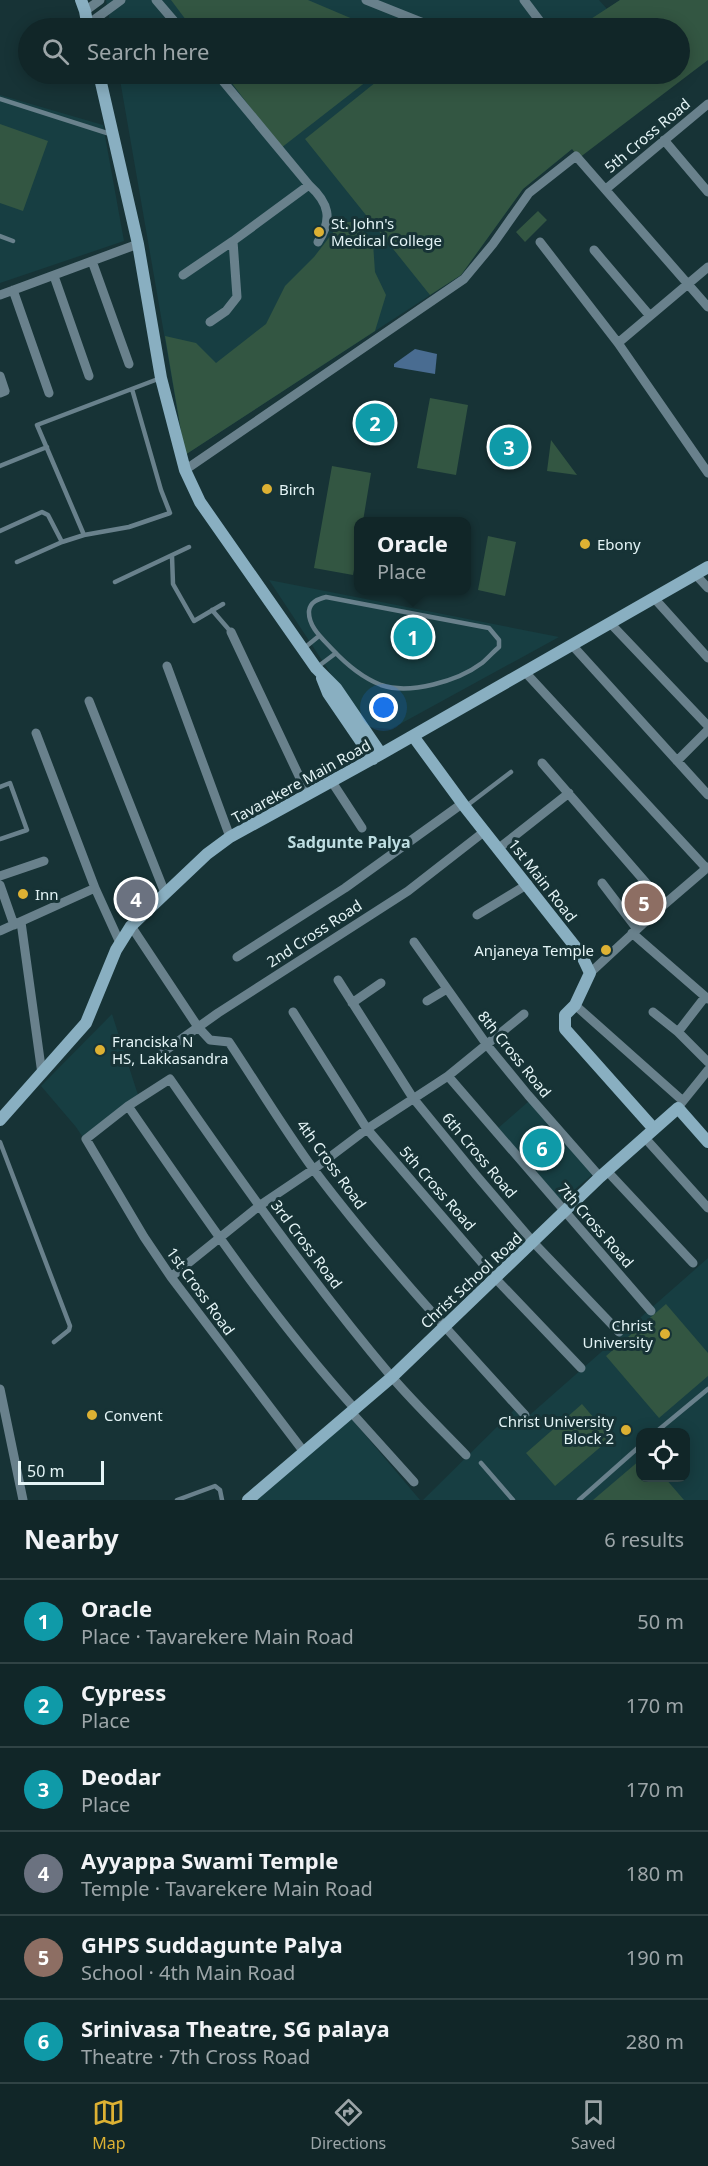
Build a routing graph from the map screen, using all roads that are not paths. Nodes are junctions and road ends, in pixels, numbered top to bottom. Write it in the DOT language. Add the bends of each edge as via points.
graph roads {
  1 [pos="100,0"];
  2 [pos="121,0"];
  3 [pos="156,0"];
  4 [pos="366,0"];
  5 [pos="524,0"];
  6 [pos="83,5"];
  7 [pos="99,18"];
  8 [pos="171,18"];
  9 [pos="411,18"];
  10 [pos="538,18"];
  11 [pos="101,84"];
  12 [pos="225,84"];
  13 [pos="0,99"];
  14 [pos="708,104"];
  15 [pos="113,135"];
  16 [pos="664,140"];
  17 [pos="309,185"];
  18 [pos="606,189"];
  19 [pos="708,192"];
  20 [pos="0,236"];
  21 [pos="13,241"];
  22 [pos="233,241"];
  23 [pos="318,242"];
  24 [pos="540,242"];
  25 [pos="138,244"];
  26 [pos="594,250"];
  27 [pos="92,261"];
  28 [pos="708,267"];
  29 [pos="183,275"];
  30 [pos="54,276"];
  31 [pos="689,285"];
  32 [pos="14,290"];
  33 [pos="0,295"];
  34 [pos="708,307"];
  35 [pos="650,316"];
  36 [pos="210,322"];
  37 [pos="618,343"];
  38 [pos="129,364"];
  39 [pos="0,376"];
  40 [pos="89,376"];
  41 [pos="161,378"];
  42 [pos="132,389"];
  43 [pos="0,393"];
  44 [pos="49,393"];
  45 [pos="47,447"];
  46 [pos="0,466"];
  47 [pos="185,470"];
  48 [pos="708,473"];
  49 [pos="0,531"];
  50 [pos="84,535"];
  51 [pos="62,542"];
  52 [pos="189,547"];
  53 [pos="172,556"];
  54 [pos="17,562"];
  55 [pos="708,567"];
  56 [pos="695,574"];
  57 [pos="116,582"];
  58 [pos="708,588"];
  59 [pos="654,598"];
  60 [pos="223,604"];
  61 [pos="212,610"];
  62 [pos="610,623"];
  63 [pos="231,632"];
  64 [pos="320,636"];
  65 [pos="572,645"];
  66 [pos="303,649"];
  67 [pos="336,653"];
  68 [pos="708,658"];
  69 [pos="167,666"];
  70 [pos="318,671"];
  71 [pos="525,672"];
  72 [pos="89,701"];
  73 [pos="708,728"];
  74 [pos="36,733"];
  75 [pos="413,736"];
  76 [pos="377,756"];
  77 [pos="677,761"];
  78 [pos="542,763"];
  79 [pos="511,772"];
  80 [pos="332,782"];
  81 [pos="0,787"];
  82 [pos="569,793"];
  83 [pos="308,795"];
  84 [pos="708,795"];
  85 [pos="464,805"];
  86 [pos="362,828"];
  87 [pos="485,831"];
  88 [pos="230,837"];
  89 [pos="0,839"];
  90 [pos="499,848"];
  91 [pos="44,861"];
  92 [pos="707,868"];
  93 [pos="0,876"];
  94 [pos="602,883"];
  95 [pos="528,884"];
  96 [pos="0,885"];
  97 [pos="95,888"];
  98 [pos="165,893"];
  99 [pos="659,909"];
  100 [pos="477,915"];
  101 [pos="18,924"];
  102 [pos="131,926"];
  103 [pos="0,931"];
  104 [pos="635,931"];
  105 [pos="414,942"];
  106 [pos="120,943"];
  107 [pos="237,957"];
  108 [pos="590,973"];
  109 [pos="338,980"];
  110 [pos="381,983"];
  111 [pos="447,989"];
  112 [pos="707,998"];
  113 [pos="427,1001"];
  114 [pos="352,1003"];
  115 [pos="575,1005"];
  116 [pos="293,1012"];
  117 [pos="653,1012"];
  118 [pos="524,1014"];
  119 [pos="198,1027"];
  120 [pos="678,1032"];
  121 [pos="487,1045"];
  122 [pos="156,1058"];
  123 [pos="708,1062"];
  124 [pos="708,1070"];
  125 [pos="42,1074"];
  126 [pos="448,1076"];
  127 [pos="413,1098"];
  128 [pos="680,1105"];
  129 [pos="128,1106"];
  130 [pos="0,1120"];
  131 [pos="367,1129"];
  132 [pos="649,1133"];
  133 [pos="0,1142"];
  134 [pos="708,1142"];
  135 [pos="314,1169"];
  136 [pos="603,1174"];
  137 [pos="259,1206"];
  138 [pos="708,1208"];
  139 [pos="565,1212"];
  140 [pos="219,1237"];
  141 [pos="533,1242"];
  142 [pos="693,1263"];
  143 [pos="171,1277"];
  144 [pos="495,1278"];
  145 [pos="651,1311"];
  146 [pos="444,1326"];
  147 [pos="619,1332"];
  148 [pos="54,1342"];
  149 [pos="581,1368"];
  150 [pos="392,1377"];
  151 [pos="0,1389"];
  152 [pos="708,1389"];
  153 [pos="353,1410"];
  154 [pos="525,1415"];
  155 [pos="661,1428"];
  156 [pos="636,1450"];
  157 [pos="304,1452"];
  158 [pos="466,1455"];
  159 [pos="481,1463"];
  160 [pos="414,1482"];
  161 [pos="23,1500"];
  162 [pos="177,1500"];
  163 [pos="222,1500"];
  164 [pos="248,1500"];
  165 [pos="513,1500"];
  166 [pos="579,1500"];
  1 -- 6 [label="street"];
  2 -- 7 [label="street"];
  3 -- 8 [label="street"];
  4 -- 9 [label="street"];
  5 -- 10 [label="street"];
  11 -- 15 [label="main road"];
  12 -- 17 [label="street"];
  13 -- 15 [label="lane"];
  14 -- 16 [label="street, 5th Cross Road"];
  15 -- 25 [label="main road"];
  16 -- 18 [label="street, 5th Cross Road"];
  16 -- 19 [label="street"];
  17 -- 22 [label="street"];
  17 -- 23 [label="street" via="326,205 325,231"];
  18 -- 31 [label="street"];
  18 -- 47 [label="street" via="576,156 528,193 464,279"];
  20 -- 21 [label="lane"];
  22 -- 29 [label="street"];
  22 -- 36 [label="street" via="237,297"];
  24 -- 37 [label="street"];
  25 -- 27 [label="street"];
  25 -- 41 [label="main road"];
  26 -- 35 [label="street"];
  27 -- 30 [label="street"];
  27 -- 38 [label="street"];
  28 -- 31 [label="street"];
  30 -- 32 [label="street"];
  30 -- 40 [label="street"];
  31 -- 34 [label="street"];
  31 -- 35 [label="street"];
  32 -- 33 [label="street"];
  32 -- 44 [label="street"];
  35 -- 37 [label="street"];
  37 -- 48 [label="street"];
  39 -- 43 [label="street" via="5,391"];
  41 -- 42 [label="lane"];
  41 -- 47 [label="main road"];
  42 -- 45 [label="lane" via="37,425"];
  42 -- 50 [label="lane" via="170,513"];
  45 -- 46 [label="lane"];
  45 -- 50 [label="lane"];
  47 -- 66 [label="main road" via="200,502"];
  49 -- 51 [label="lane" via="42,512 48,515"];
  50 -- 51 [label="lane"];
  51 -- 54 [label="lane"];
  52 -- 53 [label="lane"];
  53 -- 57 [label="lane"];
  53 -- 61 [label="lane" via="173,584 195,621"];
  55 -- 56 [label="main road, Tavarekere Main Road"];
  56 -- 58 [label="street"];
  56 -- 59 [label="main road, Tavarekere Main Road"];
  59 -- 62 [label="main road, Tavarekere Main Road"];
  59 -- 68 [label="street"];
  60 -- 61 [label="lane"];
  61 -- 63 [label="lane"];
  62 -- 65 [label="main road, Tavarekere Main Road"];
  62 -- 73 [label="street"];
  63 -- 83 [label="street"];
  64 -- 66 [label="lane"];
  64 -- 67 [label="lane"];
  64 -- 67 [label="lane" via="313,628 309,612 311,605 326,597 489,628 499,647 481,664 448,680 414,689 381,685"];
  65 -- 71 [label="main road, Tavarekere Main Road"];
  65 -- 77 [label="street"];
  66 -- 70 [label="main road"];
  67 -- 70 [label="lane"];
  69 -- 88 [label="street"];
  70 -- 76 [label="main road" via="336,688"];
  71 -- 75 [label="main road, Tavarekere Main Road"];
  71 -- 92 [label="street"];
  72 -- 98 [label="street"];
  73 -- 77 [label="street"];
  74 -- 97 [label="street"];
  75 -- 76 [label="main road, Tavarekere Main Road"];
  75 -- 85 [label="main road, 1st Main Road"];
  76 -- 80 [label="main road, Tavarekere Main Road"];
  77 -- 84 [label="street"];
  78 -- 82 [label="street"];
  79 -- 85 [label="lane"];
  80 -- 83 [label="main road, Tavarekere Main Road"];
  80 -- 86 [label="street"];
  81 -- 89 [label="lane" via="10,783 27,830"];
  82 -- 90 [label="street"];
  82 -- 99 [label="street" via="646,885"];
  83 -- 88 [label="main road, Tavarekere Main Road"];
  85 -- 87 [label="main road, 1st Main Road"];
  85 -- 107 [label="street"];
  87 -- 90 [label="main road, 1st Main Road"];
  87 -- 119 [label="street, 2nd Cross Road" via="408,891"];
  88 -- 98 [label="main road, Tavarekere Main Road"];
  90 -- 95 [label="main road, 1st Main Road"];
  91 -- 93 [label="street"];
  92 -- 99 [label="street"];
  94 -- 104 [label="street"];
  95 -- 100 [label="street"];
  95 -- 108 [label="main road, 1st Main Road" via="581,954"];
  96 -- 101 [label="street"];
  97 -- 101 [label="street"];
  97 -- 106 [label="street"];
  98 -- 102 [label="main road, Tavarekere Main Road"];
  99 -- 104 [label="street"];
  101 -- 103 [label="street"];
  101 -- 125 [label="street"];
  102 -- 106 [label="main road, Tavarekere Main Road"];
  102 -- 119 [label="street, 4th Cross Road"];
  104 -- 108 [label="street"];
  104 -- 112 [label="street"];
  105 -- 111 [label="street, 8th Cross Road"];
  106 -- 125 [label="main road, Tavarekere Main Road" via="86,1023"];
  108 -- 115 [label="main road"];
  109 -- 114 [label="street, 6th Cross Road"];
  110 -- 114 [label="street"];
  111 -- 113 [label="street"];
  111 -- 121 [label="street, 8th Cross Road"];
  112 -- 120 [label="street"];
  114 -- 127 [label="street, 6th Cross Road"];
  115 -- 128 [label="street"];
  115 -- 132 [label="main road" via="565,1015 565,1029"];
  116 -- 131 [label="street, 5th Cross Road"];
  117 -- 120 [label="street"];
  118 -- 121 [label="street"];
  119 -- 122 [label="street, 2nd Cross Road"];
  119 -- 135 [label="street, 4th Cross Road" via="210,1040 229,1041"];
  120 -- 123 [label="street"];
  121 -- 126 [label="street"];
  121 -- 136 [label="street, 8th Cross Road"];
  124 -- 128 [label="street"];
  125 -- 130 [label="main road, Tavarekere Main Road"];
  126 -- 127 [label="street"];
  126 -- 139 [label="street, 7th Cross Road"];
  127 -- 131 [label="street"];
  127 -- 141 [label="street, 6th Cross Road"];
  128 -- 132 [label="main road, Christ School Road"];
  128 -- 134 [label="main road"];
  129 -- 137 [label="street, 3rd Cross Road" via="170,1079"];
  129 -- 140 [label="street"];
  129 -- 143 [label="street, 1st Cross Road" via="86,1139"];
  131 -- 135 [label="street"];
  131 -- 144 [label="street, 5th Cross Road"];
  132 -- 136 [label="main road, Christ School Road"];
  132 -- 138 [label="street"];
  133 -- 148 [label="lane" via="70,1328"];
  135 -- 137 [label="street"];
  135 -- 146 [label="street, 4th Cross Road"];
  136 -- 139 [label="main road, Christ School Road"];
  136 -- 142 [label="street, 8th Cross Road"];
  137 -- 140 [label="street"];
  137 -- 150 [label="street, 3rd Cross Road"];
  139 -- 141 [label="main road, Christ School Road"];
  139 -- 145 [label="street, 7th Cross Road"];
  140 -- 143 [label="street"];
  140 -- 153 [label="street"];
  141 -- 144 [label="main road, Christ School Road"];
  141 -- 147 [label="street, 6th Cross Road"];
  143 -- 157 [label="street, 1st Cross Road"];
  144 -- 146 [label="main road, Christ School Road"];
  144 -- 149 [label="street, 5th Cross Road"];
  146 -- 150 [label="main road, Christ School Road"];
  146 -- 154 [label="street, 4th Cross Road"];
  150 -- 153 [label="main road, Christ School Road"];
  150 -- 158 [label="street, 3rd Cross Road"];
  151 -- 161 [label="street"];
  152 -- 155 [label="lane"];
  153 -- 157 [label="main road, Christ School Road"];
  153 -- 160 [label="street"];
  156 -- 166 [label="lane"];
  157 -- 164 [label="main road, Christ School Road"];
  159 -- 165 [label="lane"];
  162 -- 163 [label="lane" via="215,1486"];
}
